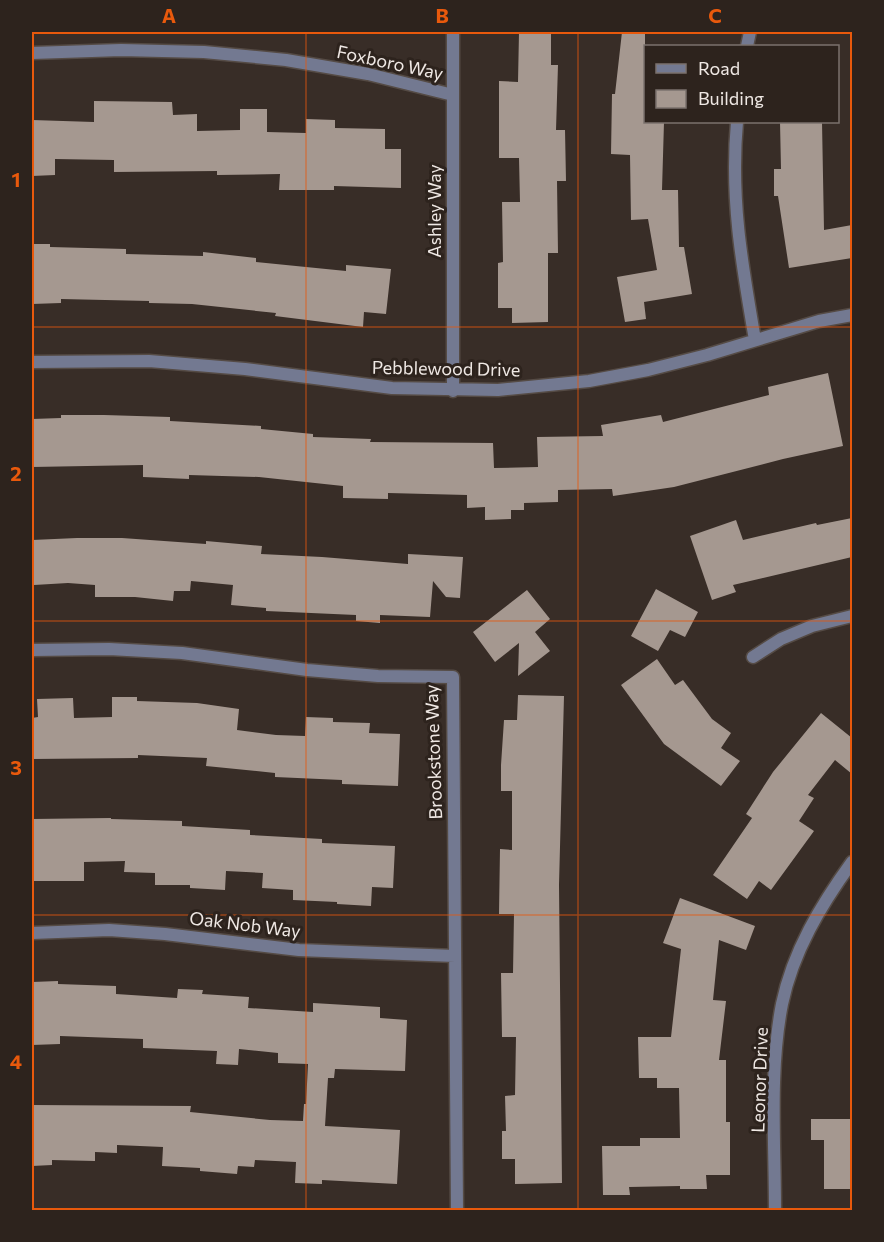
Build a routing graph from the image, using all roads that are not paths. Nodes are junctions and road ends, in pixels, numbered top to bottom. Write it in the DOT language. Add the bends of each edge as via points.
graph roads {
  1 [pos="453,32"];
  2 [pos="32,53"];
  3 [pos="453,95"];
  4 [pos="737,123"];
  5 [pos="852,315"];
  6 [pos="755,340"];
  7 [pos="32,362"];
  8 [pos="453,391"];
  9 [pos="852,616"];
  10 [pos="32,650"];
  11 [pos="753,657"];
  12 [pos="850,870"];
  13 [pos="32,933"];
  14 [pos="455,956"];
  15 [pos="457,1210"];
  16 [pos="775,1210"];
  1 -- 3 [label="street, Ashley Way"];
  2 -- 3 [label="street, Foxboro Way" via="204,52 286,60 368,74"];
  3 -- 8 [label="street, Ashley Way"];
  4 -- 6 [label="street" via="735,215"];
  5 -- 6 [label="street, Pebblewood Drive"];
  6 -- 8 [label="street, Pebblewood Drive" via="648,370 589,381"];
  7 -- 8 [label="street, Pebblewood Drive" via="149,361 392,388"];
  9 -- 11 [label="street" via="812,626"];
  10 -- 14 [label="street, Brookstone Way" via="182,653 307,670 378,676 453,676"];
  12 -- 16 [label="street, Leonor Drive" via="811,924 782,1004 775,1054"];
  13 -- 14 [label="street, Oak Nob Way" via="109,930 299,950"];
  14 -- 15 [label="street, Brookstone Way"];
}
